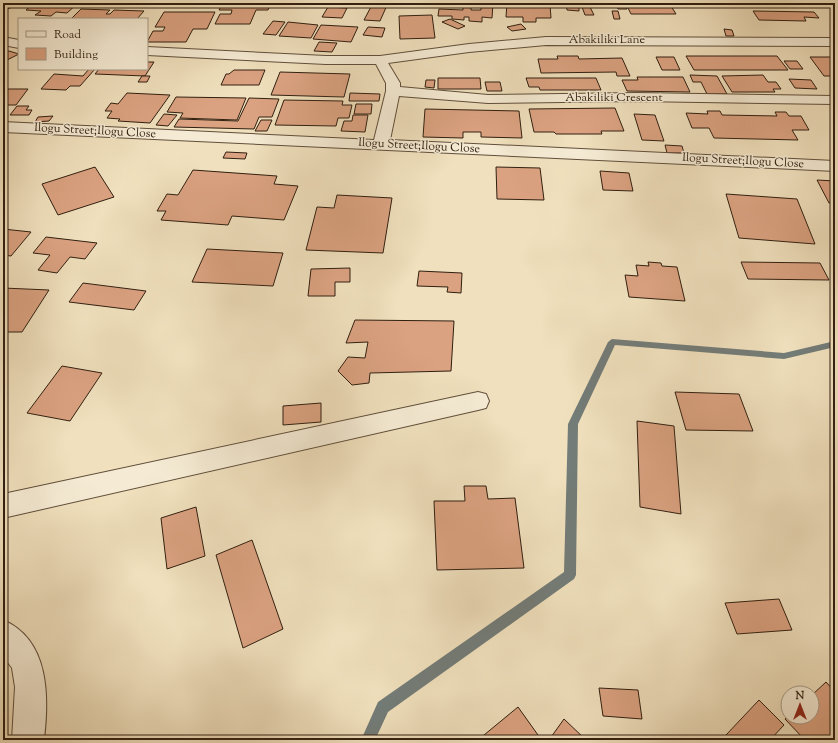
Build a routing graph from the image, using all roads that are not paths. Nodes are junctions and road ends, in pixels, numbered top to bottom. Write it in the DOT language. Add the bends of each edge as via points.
graph roads {
  1 [pos="3,41"];
  2 [pos="835,42"];
  3 [pos="18,44"];
  4 [pos="148,51"];
  5 [pos="380,60"];
  6 [pos="393,91"];
  7 [pos="835,100"];
  8 [pos="3,127"];
  9 [pos="381,144"];
  10 [pos="835,166"];
  11 [pos="478,401"];
  12 [pos="3,506"];
  13 [pos="3,635"];
  14 [pos="28,740"];
  1 -- 3 [label="street"];
  2 -- 5 [label="street, Abakiliki Lane" via="546,41"];
  4 -- 5 [label="street, Abakiliki Lane"];
  5 -- 6 [label="street" via="393,83"];
  6 -- 7 [label="street, Abakiliki Crescent" via="488,99 636,97"];
  6 -- 9 [label="street"];
  8 -- 9 [label="street, Ilogu Street;Ilogu Close"];
  9 -- 10 [label="street, Ilogu Street;Ilogu Close"];
  11 -- 12 [label="street"];
  13 -- 14 [label="street" via="25,660 31,689"];
}
